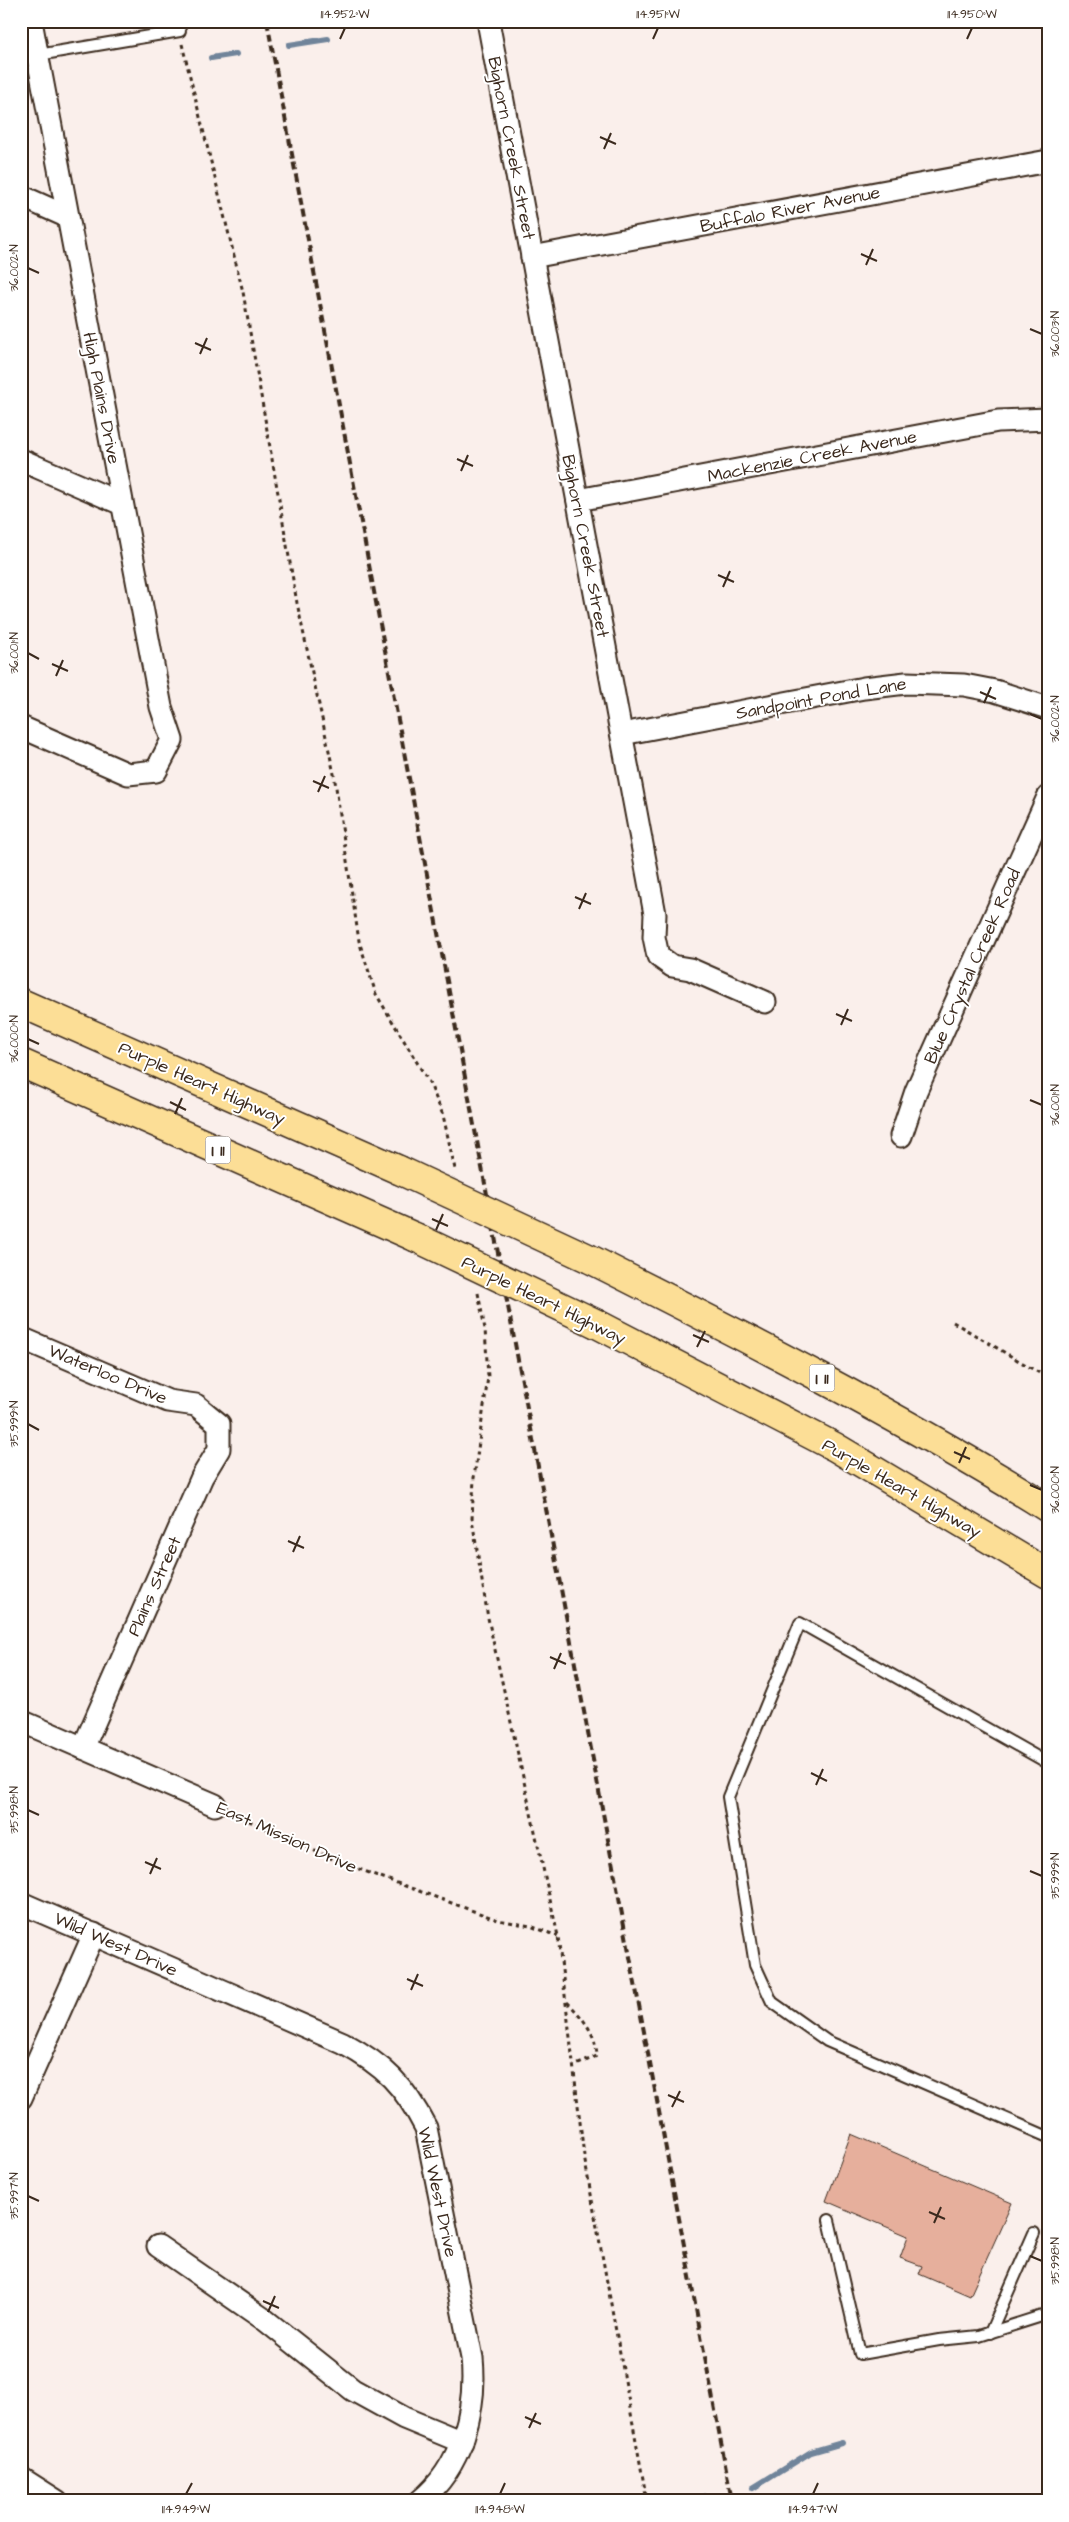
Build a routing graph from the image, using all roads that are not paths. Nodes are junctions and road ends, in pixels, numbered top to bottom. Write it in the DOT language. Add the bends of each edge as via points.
graph roads {
  1 [pos="31,21"];
  2 [pos="488,21"];
  3 [pos="180,30"];
  4 [pos="38,55"];
  5 [pos="1048,161"];
  6 [pos="21,196"];
  7 [pos="68,217"];
  8 [pos="532,257"];
  9 [pos="1048,419"];
  10 [pos="21,460"];
  11 [pos="578,500"];
  12 [pos="122,504"];
  13 [pos="1048,708"];
  14 [pos="21,727"];
  15 [pos="622,734"];
  16 [pos="1048,797"];
  17 [pos="765,1002"];
  18 [pos="21,1003"];
  19 [pos="21,1063"];
  20 [pos="901,1136"];
  21 [pos="21,1338"];
  22 [pos="219,1424"];
  23 [pos="1048,1508"];
  24 [pos="1048,1574"];
  25 [pos="21,1722"];
  26 [pos="83,1748"];
  27 [pos="1048,1762"];
  28 [pos="215,1805"];
  29 [pos="21,1903"];
  30 [pos="94,1934"];
  31 [pos="21,2098"];
  32 [pos="1048,2137"];
  33 [pos="828,2220"];
  34 [pos="1034,2233"];
  35 [pos="158,2246"];
  36 [pos="1048,2314"];
  37 [pos="990,2333"];
  38 [pos="462,2442"];
  39 [pos="21,2478"];
  40 [pos="57,2501"];
  41 [pos="420,2501"];
  1 -- 4 [label="street, High Plains Drive"];
  2 -- 8 [label="street, Bighorn Creek Street"];
  3 -- 4 [label="lane"];
  4 -- 7 [label="street, High Plains Drive"];
  5 -- 8 [label="street, Buffalo River Avenue"];
  6 -- 7 [label="street"];
  7 -- 12 [label="street, High Plains Drive"];
  8 -- 11 [label="street, Bighorn Creek Street"];
  9 -- 11 [label="street, Mackenzie Creek Avenue" via="998,422"];
  10 -- 12 [label="street"];
  11 -- 15 [label="street, Bighorn Creek Street"];
  12 -- 14 [label="street, High Plains Drive" via="162,706 172,740 156,771 128,774"];
  13 -- 15 [label="street, Sandpoint Pond Lane" via="964,685 906,683"];
  15 -- 17 [label="street, Bighorn Creek Street" via="655,914 654,937 658,956 672,966 690,969"];
  16 -- 20 [label="street, Blue Crystal Creek Road" via="916,1091"];
  18 -- 23 [label="highway, Purple Heart Highway / I 11, bridge" via="399,1170 590,1259 836,1386"];
  19 -- 24 [label="highway, Purple Heart Highway / I 11, bridge" via="415,1237 597,1324 835,1447"];
  21 -- 22 [label="street, Waterloo Drive" via="168,1401 196,1405"];
  22 -- 26 [label="street, Plains Street" via="219,1449 202,1477"];
  25 -- 26 [label="street, East Mission Drive"];
  26 -- 28 [label="street, East Mission Drive"];
  27 -- 32 [label="lane" via="800,1623 728,1797 755,1965 772,2002 827,2041"];
  29 -- 30 [label="street, Wild West Drive"];
  30 -- 31 [label="street"];
  30 -- 38 [label="street, Wild West Drive" via="343,2043 371,2058 413,2102 426,2128 472,2358 473,2406"];
  33 -- 37 [label="lane" via="860,2354"];
  34 -- 37 [label="lane"];
  35 -- 38 [label="street" via="265,2320 352,2390 404,2418"];
  36 -- 37 [label="lane"];
  38 -- 41 [label="street, Wild West Drive" via="440,2478"];
  39 -- 40 [label="street"];
}
